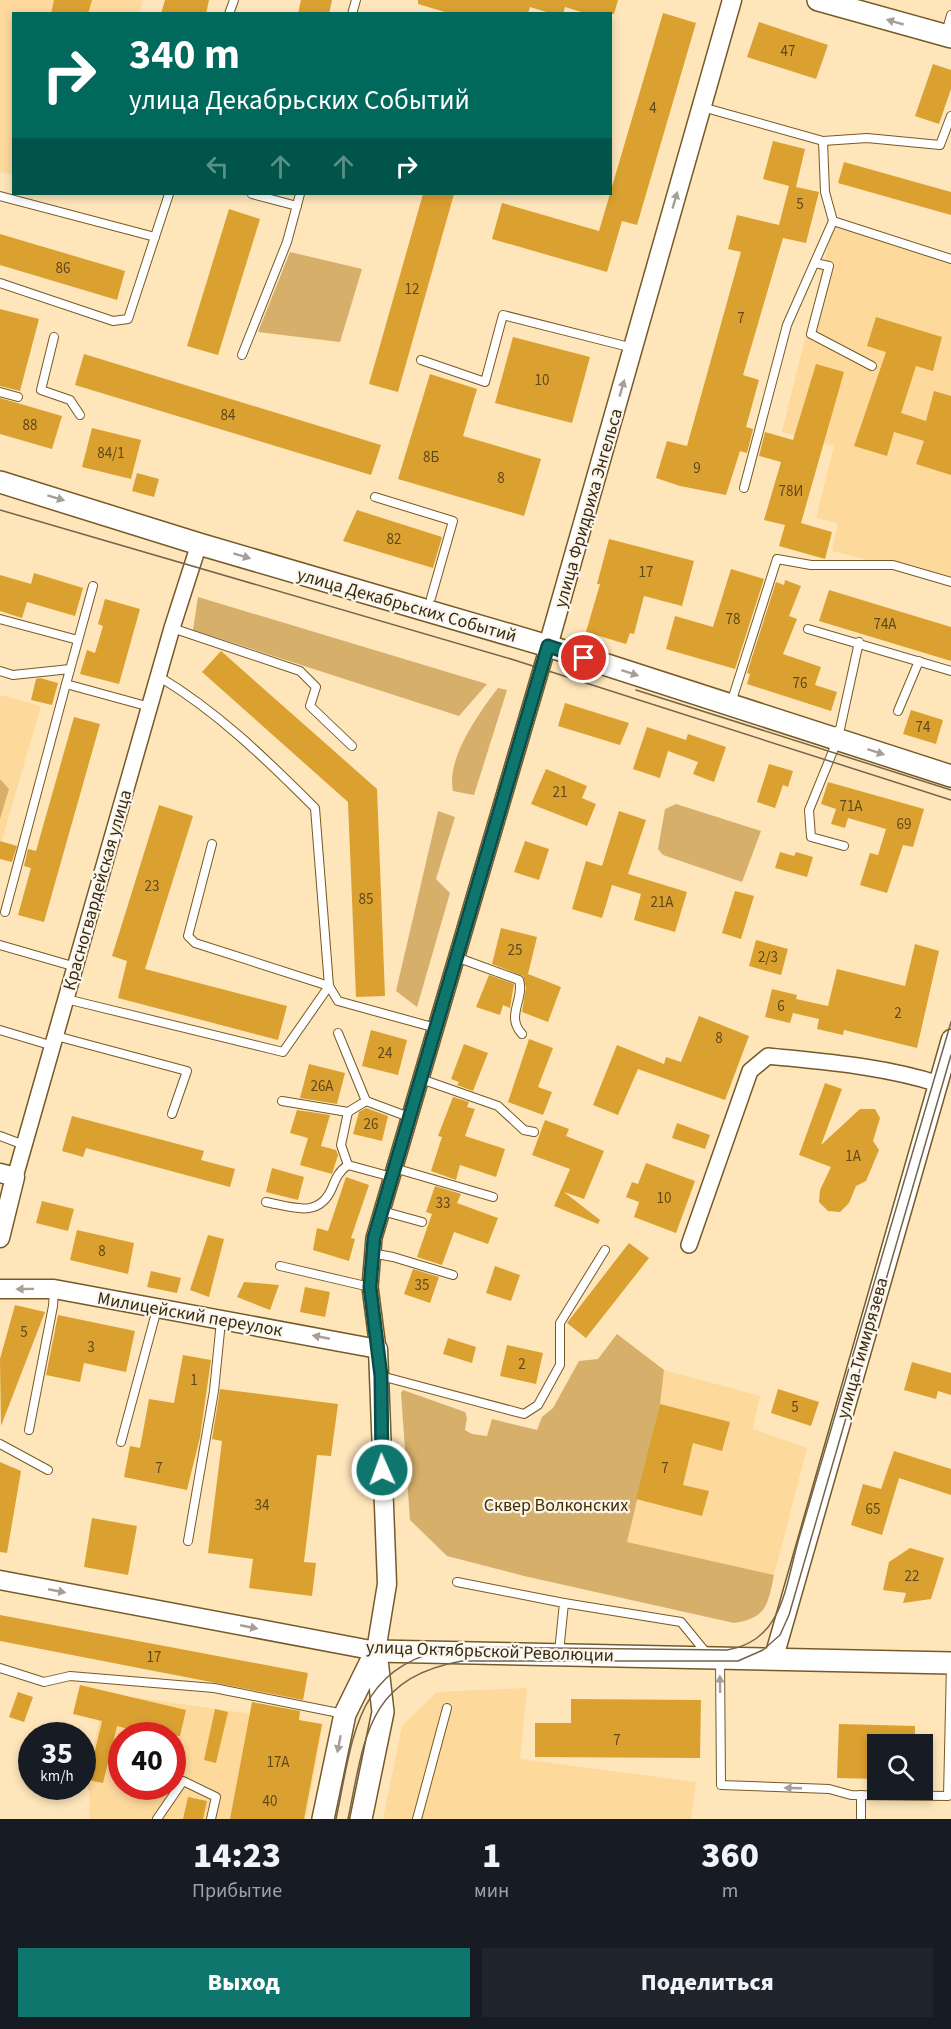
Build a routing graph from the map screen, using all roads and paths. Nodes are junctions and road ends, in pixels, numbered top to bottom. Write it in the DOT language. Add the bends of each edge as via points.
graph roads {
  1 [pos="732,0"];
  2 [pos="818,0"];
  3 [pos="951,15"];
  4 [pos="948,37"];
  5 [pos="702,107"];
  6 [pos="951,116"];
  7 [pos="824,141"];
  8 [pos="170,195"];
  9 [pos="256,195"];
  10 [pos="300,195"];
  11 [pos="0,196"];
  12 [pos="297,206"];
  13 [pos="833,221"];
  14 [pos="155,237"];
  15 [pos="951,259"];
  16 [pos="815,263"];
  17 [pos="0,283"];
  18 [pos="54,337"];
  19 [pos="633,348"];
  20 [pos="242,355"];
  21 [pos="421,360"];
  22 [pos="872,366"];
  23 [pos="0,392"];
  24 [pos="18,397"];
  25 [pos="80,415"];
  26 [pos="0,482"];
  27 [pos="744,488"];
  28 [pos="375,497"];
  29 [pos="199,544"];
  30 [pos="951,582"];
  31 [pos="93,585"];
  32 [pos="431,598"];
  33 [pos="0,619"];
  34 [pos="172,628"];
  35 [pos="808,629"];
  36 [pos="78,640"];
  37 [pos="859,642"];
  38 [pos="548,646"];
  39 [pos="919,661"];
  40 [pos="70,669"];
  41 [pos="0,671"];
  42 [pos="951,671"];
  43 [pos="158,676"];
  44 [pos="66,684"];
  45 [pos="730,704"];
  46 [pos="150,707"];
  47 [pos="898,711"];
  48 [pos="833,738"];
  49 [pos="352,746"];
  50 [pos="951,776"];
  51 [pos="212,844"];
  52 [pos="844,846"];
  53 [pos="5,912"];
  54 [pos="0,945"];
  55 [pos="456,957"];
  56 [pos="76,967"];
  57 [pos="329,986"];
  58 [pos="66,999"];
  59 [pos="436,1028"];
  60 [pos="0,1030"];
  61 [pos="338,1033"];
  62 [pos="522,1034"];
  63 [pos="951,1039"];
  64 [pos="54,1041"];
  65 [pos="421,1079"];
  66 [pos="939,1084"];
  67 [pos="282,1101"];
  68 [pos="366,1101"];
  69 [pos="348,1112"];
  70 [pos="172,1114"];
  71 [pos="410,1117"];
  72 [pos="534,1132"];
  73 [pos="0,1136"];
  74 [pos="26,1146"];
  75 [pos="348,1165"];
  76 [pos="393,1172"];
  77 [pos="8,1175"];
  78 [pos="494,1197"];
  79 [pos="266,1202"];
  80 [pos="382,1211"];
  81 [pos="422,1222"];
  82 [pos="0,1238"];
  83 [pos="689,1245"];
  84 [pos="605,1250"];
  85 [pos="372,1253"];
  86 [pos="280,1266"];
  87 [pos="453,1275"];
  88 [pos="370,1287"];
  89 [pos="0,1289"];
  90 [pos="54,1289"];
  91 [pos="158,1308"];
  92 [pos="221,1320"];
  93 [pos="378,1349"];
  94 [pos="381,1376"];
  95 [pos="28,1430"];
  96 [pos="121,1442"];
  97 [pos="0,1444"];
  98 [pos="48,1470"];
  99 [pos="188,1541"];
  100 [pos="0,1580"];
  101 [pos="457,1582"];
  102 [pos="564,1603"];
  103 [pos="376,1651"];
  104 [pos="559,1653"];
  105 [pos="714,1656"];
  106 [pos="774,1657"];
  107 [pos="951,1663"];
  108 [pos="0,1668"];
  109 [pos="447,1707"];
  110 [pos="345,1714"];
  111 [pos="949,1792"];
  112 [pos="861,1795"];
  113 [pos="157,1819"];
  114 [pos="210,1819"];
  115 [pos="323,1819"];
  116 [pos="361,1819"];
  117 [pos="417,1819"];
  118 [pos="861,1819"];
  1 -- 5 [label="street, улица Фридриха Энгельса"];
  4 -- 2 [label="main road, one-way"];
  3 -- 4 [label="lane"];
  5 -- 7 [label="lane"];
  19 -- 5 [label="street, улица Фридриха Энгельса, one-way"];
  6 -- 7 [label="lane" via="940,145 867,138"];
  7 -- 13 [label="lane" via="825,192"];
  8 -- 14 [label="lane"];
  9 -- 12 [label="lane"];
  10 -- 12 [label="lane"];
  11 -- 14 [label="lane"];
  12 -- 20 [label="lane" via="287,242"];
  13 -- 15 [label="lane"];
  13 -- 16 [label="lane"];
  14 -- 17 [label="lane" via="128,319 113,321"];
  16 -- 22 [label="lane" via="829,266 811,334"];
  16 -- 27 [label="lane" via="787,325"];
  18 -- 25 [label="lane" via="40,390 70,399"];
  19 -- 21 [label="lane" via="503,315 485,382"];
  38 -- 19 [label="street, улица Фридриха Энгельса, one-way"];
  23 -- 24 [label="lane"];
  26 -- 29 [label="main road, улица Декабрьских Событий, one-way"];
  28 -- 32 [label="lane" via="453,521"];
  29 -- 34 [label="street, Красногвардейская улица"];
  29 -- 38 [label="main road, улица Декабрьских Событий, one-way"];
  30 -- 45 [label="lane" via="893,566 811,565 777,559"];
  31 -- 36 [label="lane"];
  33 -- 36 [label="lane"];
  34 -- 43 [label="street, Красногвардейская улица"];
  34 -- 49 [label="lane" via="300,671 316,687 310,706"];
  35 -- 37 [label="lane"];
  36 -- 40 [label="lane"];
  37 -- 39 [label="lane"];
  37 -- 48 [label="lane" via="840,729"];
  38 -- 45 [label="main road, улица Декабрьских Событий, one-way"];
  38 -- 55 [label="street, улица Фридриха Энгельса"];
  39 -- 42 [label="lane"];
  39 -- 47 [label="lane"];
  40 -- 41 [label="lane" via="13,675"];
  40 -- 44 [label="lane"];
  43 -- 46 [label="street, Красногвардейская улица"];
  43 -- 57 [label="lane" via="206,707 315,808"];
  44 -- 46 [label="lane"];
  44 -- 53 [label="lane"];
  45 -- 48 [label="main road, улица Декабрьских Событий"];
  46 -- 56 [label="street, Красногвардейская улица"];
  48 -- 50 [label="main road, улица Декабрьских Событий, one-way"];
  48 -- 52 [label="lane" via="809,810 811,837"];
  51 -- 57 [label="lane" via="188,936 195,943"];
  54 -- 56 [label="lane"];
  55 -- 59 [label="street, улица Фридриха Энгельса"];
  55 -- 62 [label="lane" via="519,980 514,1019"];
  56 -- 58 [label="street, Красногвардейская улица"];
  57 -- 58 [label="lane" via="283,1052"];
  57 -- 59 [label="lane" via="338,1001"];
  58 -- 64 [label="street, Красногвардейская улица"];
  59 -- 65 [label="street, улица Фридриха Энгельса"];
  60 -- 64 [label="lane"];
  61 -- 68 [label="lane"];
  63 -- 66 [label="street, улица Тимирязева"];
  64 -- 70 [label="lane" via="187,1071"];
  64 -- 74 [label="street, Красногвардейская улица"];
  65 -- 71 [label="street, улица Фридриха Энгельса"];
  65 -- 72 [label="lane" via="498,1106 524,1130"];
  66 -- 83 [label="street" via="877,1068 768,1056 750,1071"];
  66 -- 106 [label="street, улица Тимирязева"];
  67 -- 69 [label="lane"];
  68 -- 69 [label="lane"];
  68 -- 71 [label="lane"];
  69 -- 75 [label="lane" via="341,1145"];
  71 -- 76 [label="street, улица Фридриха Энгельса"];
  73 -- 74 [label="lane"];
  74 -- 77 [label="street, Красногвардейская улица"];
  75 -- 76 [label="lane"];
  75 -- 79 [label="lane" via="339,1171 329,1195 316,1208"];
  76 -- 78 [label="lane"];
  76 -- 80 [label="street, улица Фридриха Энгельса"];
  77 -- 82 [label="street, Красногвардейская улица"];
  80 -- 81 [label="lane"];
  80 -- 85 [label="street, улица Фридриха Энгельса"];
  84 -- 94 [label="lane" via="560,1323 560,1365 538,1405 524,1414"];
  85 -- 87 [label="lane"];
  85 -- 88 [label="street, улица Фридриха Энгельса"];
  86 -- 88 [label="lane"];
  88 -- 93 [label="street, улица Фридриха Энгельса"];
  90 -- 89 [label="street, Милицейский переулок, one-way"];
  90 -- 91 [label="street, Милицейский переулок"];
  90 -- 95 [label="lane"];
  91 -- 92 [label="street, Милицейский переулок"];
  91 -- 96 [label="lane"];
  93 -- 92 [label="street, Милицейский переулок, one-way"];
  92 -- 99 [label="lane" via="214,1391"];
  93 -- 94 [label="street, улица Фридриха Энгельса"];
  94 -- 103 [label="street, улица Фридриха Энгельса" via="380,1447 387,1584"];
  97 -- 98 [label="lane"];
  100 -- 103 [label="street, улица Октябрьской Революции, one-way"];
  101 -- 102 [label="lane"];
  102 -- 104 [label="lane"];
  102 -- 105 [label="lane" via="681,1622"];
  103 -- 104 [label="main road, улица Октябрьской Революции"];
  103 -- 110 [label="main road, улица Фридриха Энгельса"];
  103 -- 116 [label="main road, улица Фридриха Энгельса" via="382,1712"];
  104 -- 105 [label="main road, улица Октябрьской Революции"];
  105 -- 106 [label="main road, улица Октябрьской Революции"];
  112 -- 105 [label="lane, one-way" via="829,1789 721,1785"];
  106 -- 107 [label="main road, улица Октябрьской Революции"];
  107 -- 111 [label="lane"];
  108 -- 110 [label="lane" via="44,1682 70,1676 214,1688"];
  109 -- 117 [label="lane"];
  110 -- 115 [label="main road, улица Фридриха Энгельса, one-way"];
  111 -- 112 [label="lane" via="948,1796"];
  112 -- 118 [label="lane"];
  113 -- 114 [label="lane" via="183,1781 216,1797"];
}
